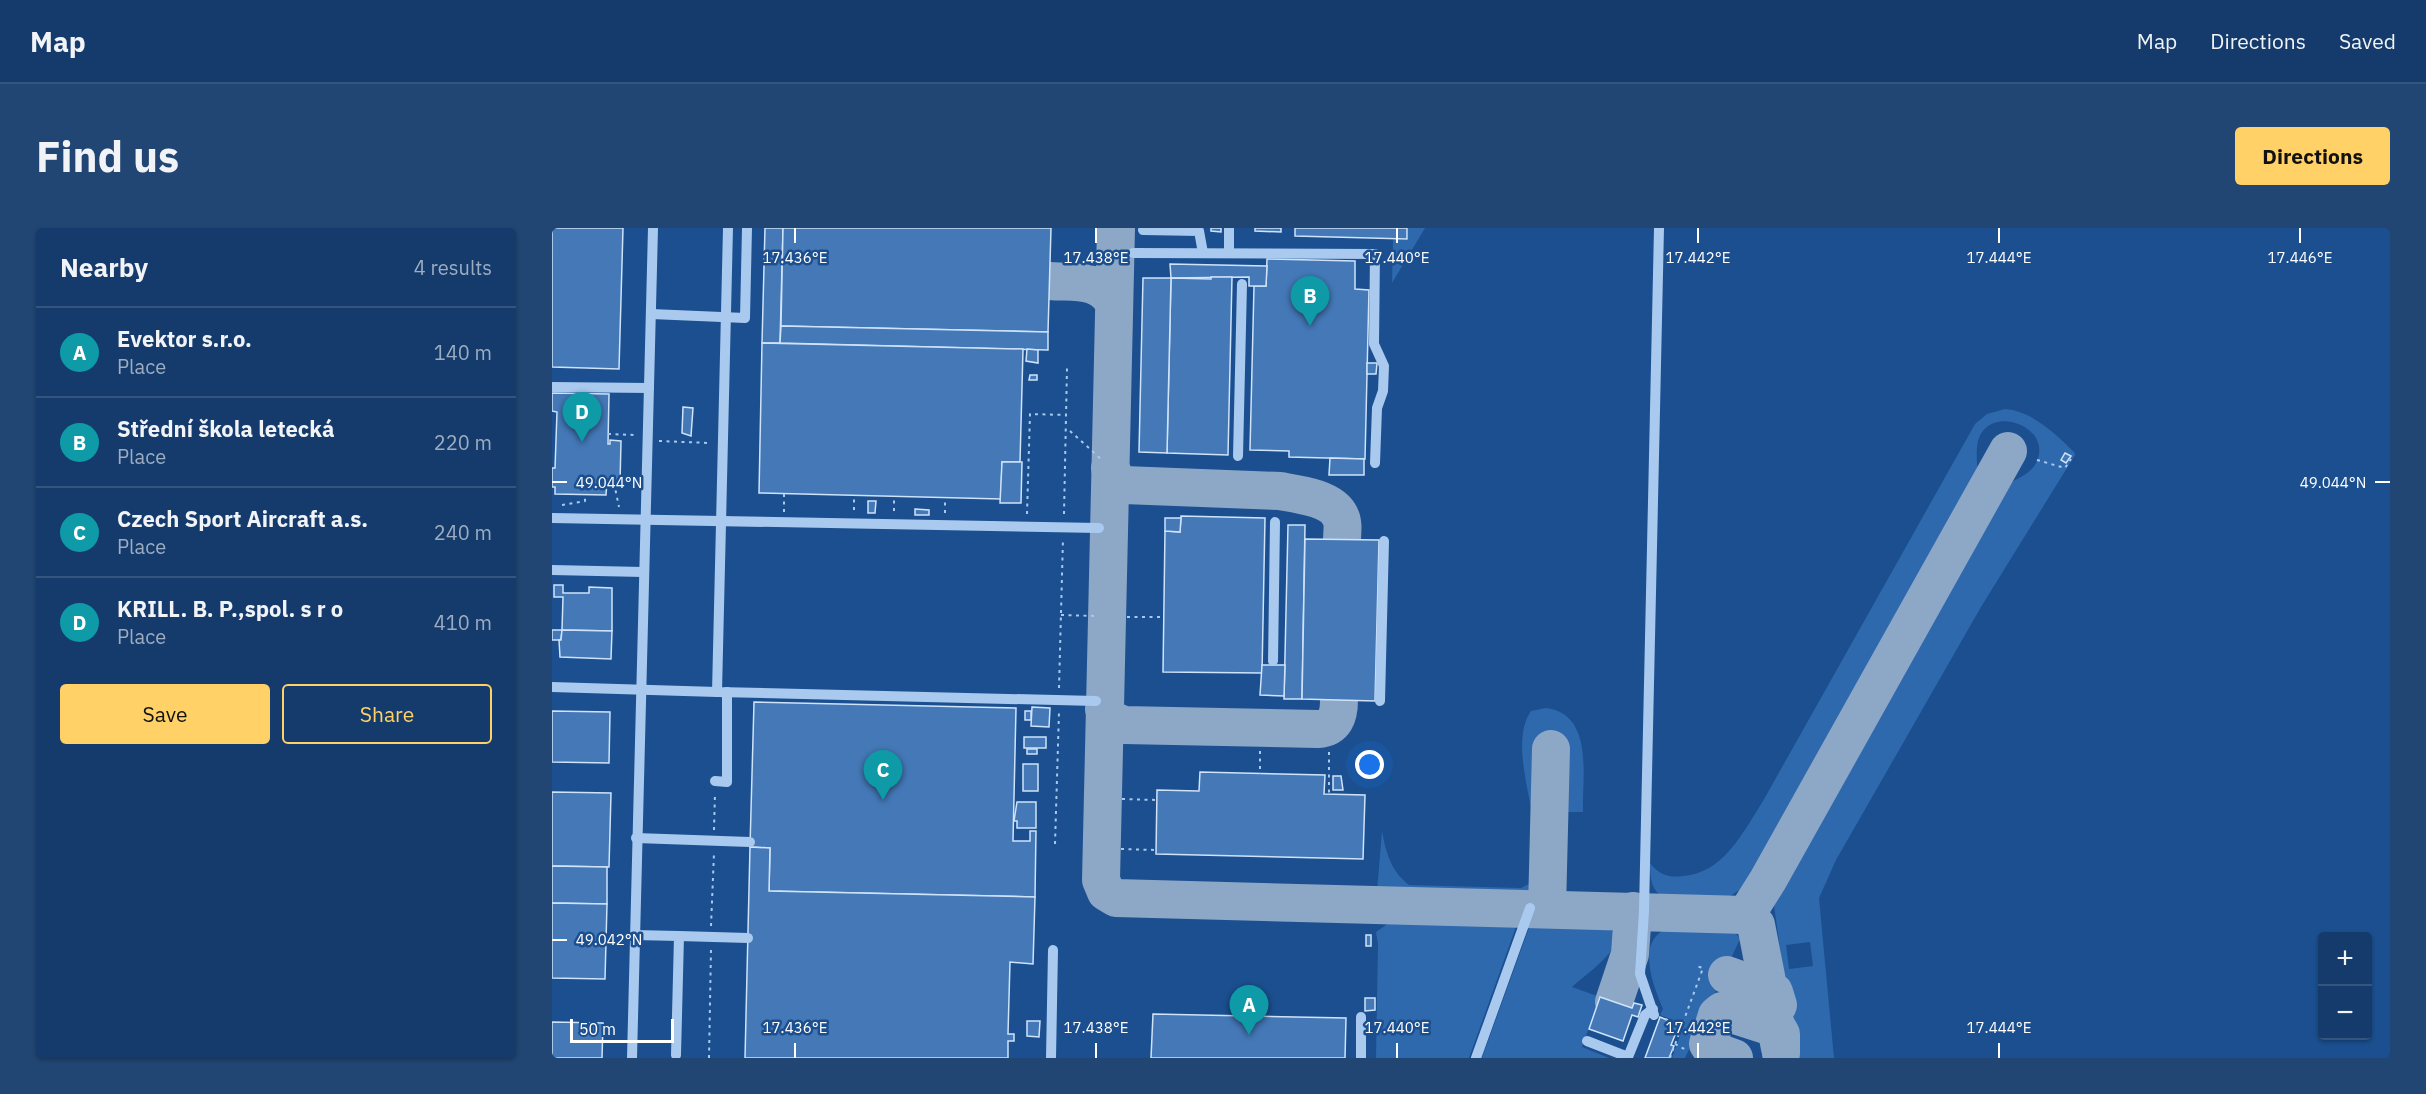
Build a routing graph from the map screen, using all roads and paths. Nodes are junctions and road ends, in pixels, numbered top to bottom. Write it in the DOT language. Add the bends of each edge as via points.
graph roads {
  1 [pos="653,228"];
  2 [pos="728,228"];
  3 [pos="747,228"];
  4 [pos="1230,228"];
  5 [pos="1659,228"];
  6 [pos="1143,230"];
  7 [pos="1133,253"];
  8 [pos="1203,253"];
  9 [pos="1230,253"];
  10 [pos="1242,284"];
  11 [pos="651,314"];
  12 [pos="726,317"];
  13 [pos="1067,367"];
  14 [pos="552,387"];
  15 [pos="649,388"];
  16 [pos="1066,415"];
  17 [pos="1070,431"];
  18 [pos="608,434"];
  19 [pos="647,438"];
  20 [pos="724,443"];
  21 [pos="1238,456"];
  22 [pos="1101,459"];
  23 [pos="2071,459"];
  24 [pos="2037,460"];
  25 [pos="1375,463"];
  26 [pos="614,483"];
  27 [pos="784,494"];
  28 [pos="585,495"];
  29 [pos="854,495"];
  30 [pos="894,496"];
  31 [pos="945,498"];
  32 [pos="552,507"];
  33 [pos="552,518"];
  34 [pos="621,518"];
  35 [pos="644,518"];
  36 [pos="722,520"];
  37 [pos="784,521"];
  38 [pos="854,522"];
  39 [pos="1275,522"];
  40 [pos="894,523"];
  41 [pos="945,524"];
  42 [pos="1027,526"];
  43 [pos="1063,527"];
  44 [pos="1099,528"];
  45 [pos="1384,541"];
  46 [pos="552,570"];
  47 [pos="643,572"];
  48 [pos="1061,615"];
  49 [pos="1097,616"];
  50 [pos="1127,617"];
  51 [pos="1162,617"];
  52 [pos="1272,661"];
  53 [pos="552,687"];
  54 [pos="640,690"];
  55 [pos="722,692"];
  56 [pos="1059,700"];
  57 [pos="1096,701"];
  58 [pos="1380,701"];
  59 [pos="1260,751"];
  60 [pos="1329,752"];
  61 [pos="1260,774"];
  62 [pos="715,781"];
  63 [pos="1329,794"];
  64 [pos="1122,799"];
  65 [pos="1157,800"];
  66 [pos="636,838"];
  67 [pos="714,841"];
  68 [pos="750,842"];
  69 [pos="1055,844"];
  70 [pos="1120,849"];
  71 [pos="1156,850"];
  72 [pos="1530,908"];
  73 [pos="634,935"];
  74 [pos="679,936"];
  75 [pos="711,937"];
  76 [pos="748,938"];
  77 [pos="1053,951"];
  78 [pos="1696,966"];
  79 [pos="1654,1012"];
  80 [pos="1361,1017"];
  81 [pos="1682,1025"];
  82 [pos="1587,1041"];
  83 [pos="1675,1044"];
  84 [pos="1688,1050"];
  85 [pos="676,1055"];
  86 [pos="632,1058"];
  87 [pos="709,1058"];
  88 [pos="1051,1058"];
  89 [pos="1360,1058"];
  90 [pos="1476,1058"];
  91 [pos="1670,1058"];
  1 -- 11 [label="street"];
  2 -- 12 [label="street"];
  3 -- 12 [label="street" via="745,318"];
  4 -- 9 [label="street"];
  5 -- 79 [label="street" via="1640,966"];
  6 -- 8 [label="street" via="1199,231"];
  7 -- 8 [label="street"];
  8 -- 9 [label="street"];
  9 -- 25 [label="street" via="1374,254 1374,344 1384,366 1383,391 1377,408"];
  10 -- 21 [label="street"];
  11 -- 12 [label="street"];
  11 -- 15 [label="street"];
  12 -- 20 [label="street"];
  13 -- 16 [label="path"];
  14 -- 15 [label="street"];
  15 -- 19 [label="street"];
  16 -- 42 [label="path" via="1030,414"];
  16 -- 43 [label="path"];
  17 -- 22 [label="path"];
  18 -- 19 [label="path"];
  19 -- 20 [label="path"];
  19 -- 35 [label="street"];
  20 -- 36 [label="street"];
  23 -- 24 [label="path" via="2065,468"];
  26 -- 34 [label="path"];
  27 -- 37 [label="path"];
  28 -- 32 [label="path" via="585,501"];
  29 -- 38 [label="path"];
  30 -- 40 [label="path"];
  31 -- 41 [label="path"];
  33 -- 34 [label="street"];
  34 -- 35 [label="street"];
  35 -- 36 [label="street"];
  35 -- 47 [label="street"];
  36 -- 37 [label="street"];
  36 -- 55 [label="street"];
  37 -- 38 [label="street"];
  38 -- 40 [label="street"];
  39 -- 52 [label="street"];
  40 -- 41 [label="street"];
  41 -- 42 [label="street"];
  42 -- 43 [label="street"];
  43 -- 44 [label="street"];
  43 -- 48 [label="path"];
  45 -- 58 [label="street"];
  46 -- 47 [label="street"];
  47 -- 54 [label="street"];
  48 -- 49 [label="path"];
  48 -- 56 [label="path"];
  50 -- 51 [label="path"];
  53 -- 54 [label="street"];
  54 -- 55 [label="street"];
  54 -- 66 [label="street"];
  55 -- 56 [label="street"];
  55 -- 62 [label="street" via="727,782"];
  56 -- 57 [label="street"];
  56 -- 69 [label="path"];
  59 -- 61 [label="path"];
  60 -- 63 [label="path"];
  62 -- 67 [label="path"];
  64 -- 65 [label="path"];
  66 -- 67 [label="street"];
  66 -- 73 [label="street"];
  67 -- 68 [label="street"];
  67 -- 75 [label="path"];
  70 -- 71 [label="path"];
  72 -- 90 [label="street"];
  73 -- 74 [label="street"];
  73 -- 86 [label="street"];
  74 -- 75 [label="street"];
  74 -- 85 [label="street"];
  75 -- 76 [label="street"];
  75 -- 87 [label="path"];
  77 -- 88 [label="street"];
  78 -- 81 [label="path" via="1703,968"];
  79 -- 81 [label="path"];
  79 -- 82 [label="street" via="1645,1015 1628,1057"];
  80 -- 89 [label="street"];
  81 -- 83 [label="path"];
  83 -- 84 [label="path"];
  83 -- 91 [label="path"];
}
